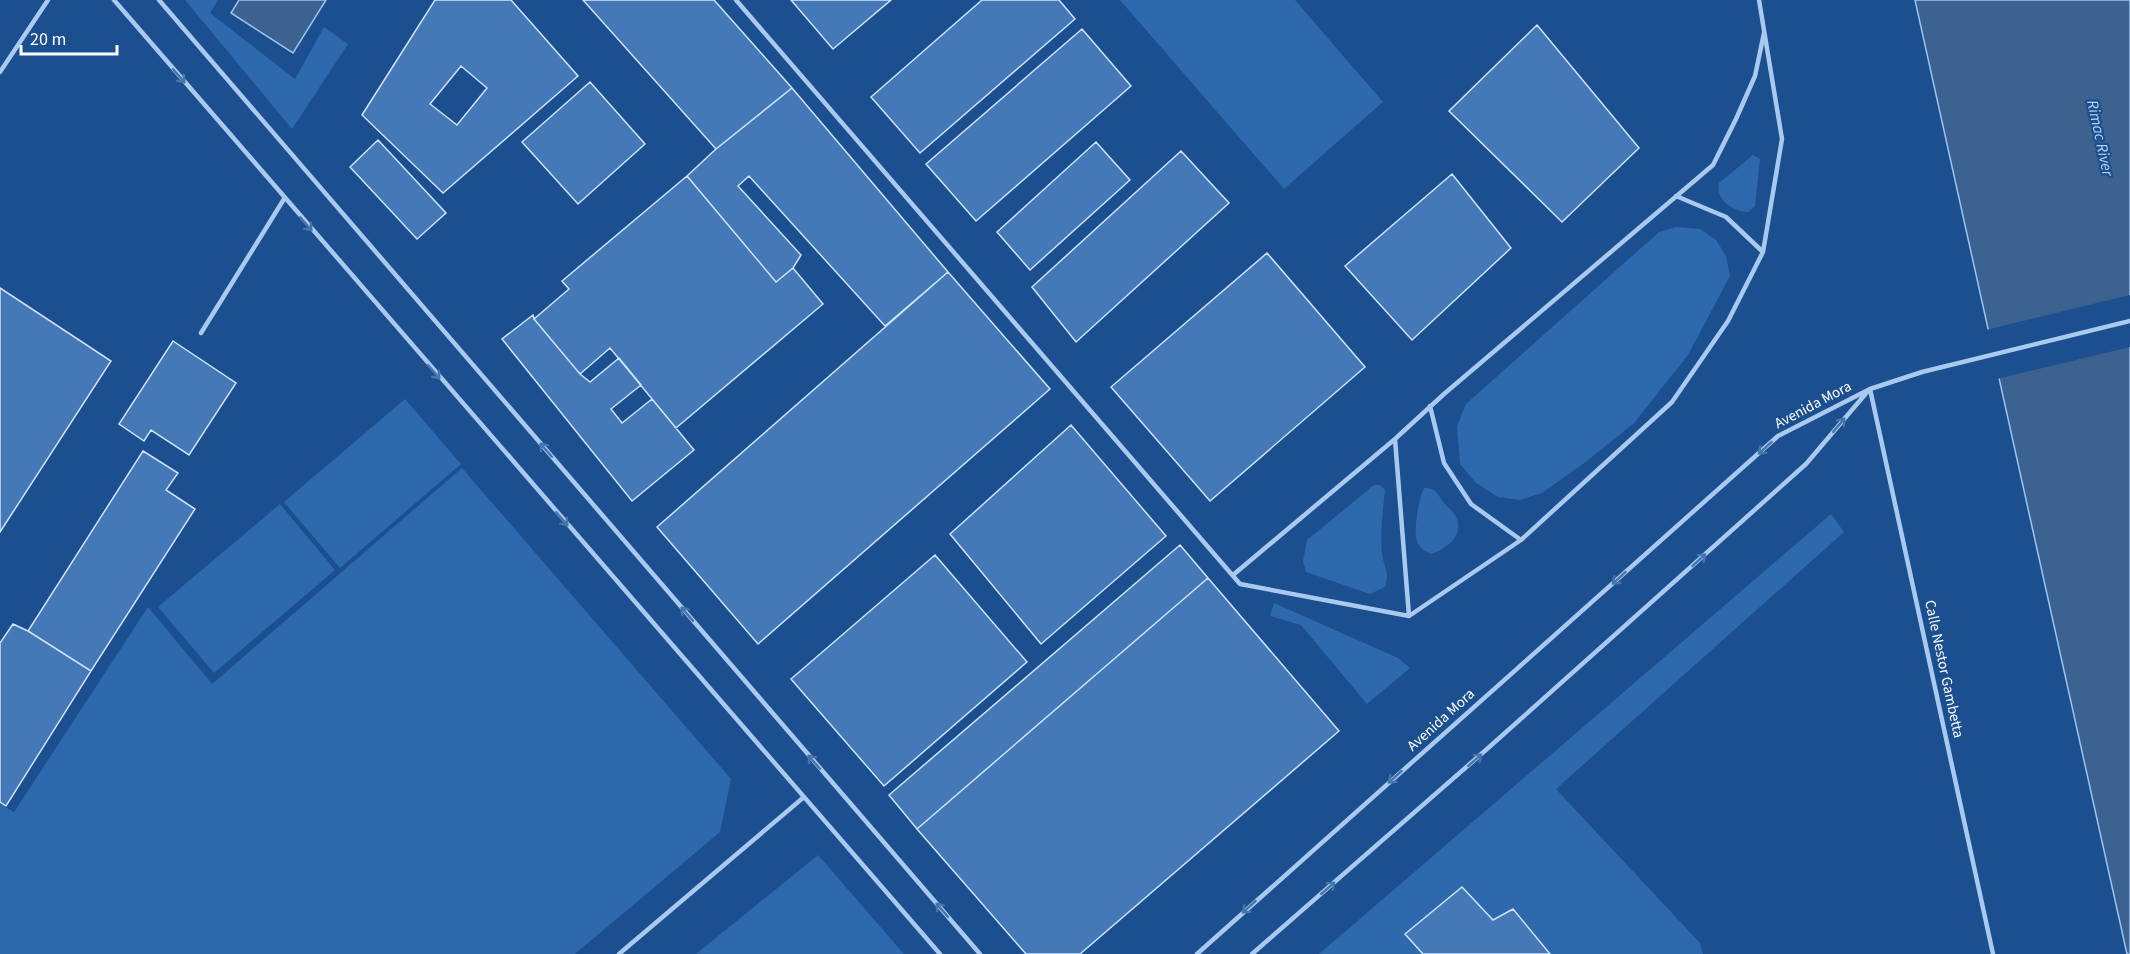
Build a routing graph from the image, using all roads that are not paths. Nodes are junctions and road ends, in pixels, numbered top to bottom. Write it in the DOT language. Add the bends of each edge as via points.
graph roads {
  1 [pos="48,0"];
  2 [pos="114,0"];
  3 [pos="159,0"];
  4 [pos="736,0"];
  5 [pos="1759,0"];
  6 [pos="1765,30"];
  7 [pos="0,72"];
  8 [pos="1676,196"];
  9 [pos="284,199"];
  10 [pos="1763,252"];
  11 [pos="2130,321"];
  12 [pos="201,333"];
  13 [pos="1870,389"];
  14 [pos="1430,406"];
  15 [pos="1395,439"];
  16 [pos="1521,540"];
  17 [pos="1233,575"];
  18 [pos="1409,616"];
  19 [pos="804,797"];
  20 [pos="619,954"];
  21 [pos="940,954"];
  22 [pos="980,954"];
  23 [pos="1197,954"];
  24 [pos="1252,954"];
  25 [pos="1993,954"];
  1 -- 7 [label="lane"];
  2 -- 9 [label="lane, one-way"];
  22 -- 3 [label="lane, one-way"];
  4 -- 17 [label="lane"];
  5 -- 6 [label="lane"];
  6 -- 8 [label="lane" via="1755,76 1713,165"];
  6 -- 10 [label="lane" via="1782,139"];
  8 -- 10 [label="lane" via="1726,217"];
  8 -- 14 [label="lane"];
  9 -- 12 [label="lane"];
  9 -- 19 [label="lane, one-way"];
  10 -- 16 [label="lane" via="1728,321 1672,402"];
  11 -- 13 [label="lane" via="1981,356"];
  13 -- 23 [label="lane, Avenida Mora, one-way" via="1778,436"];
  24 -- 13 [label="lane, Avenida Mora, one-way" via="1806,464"];
  13 -- 25 [label="lane, Calle Nestor Gambetta"];
  14 -- 15 [label="lane"];
  14 -- 16 [label="lane" via="1444,463 1471,504"];
  15 -- 17 [label="lane"];
  15 -- 18 [label="lane"];
  16 -- 18 [label="lane"];
  17 -- 18 [label="lane" via="1240,584"];
  19 -- 20 [label="lane"];
  19 -- 21 [label="lane"];
}
